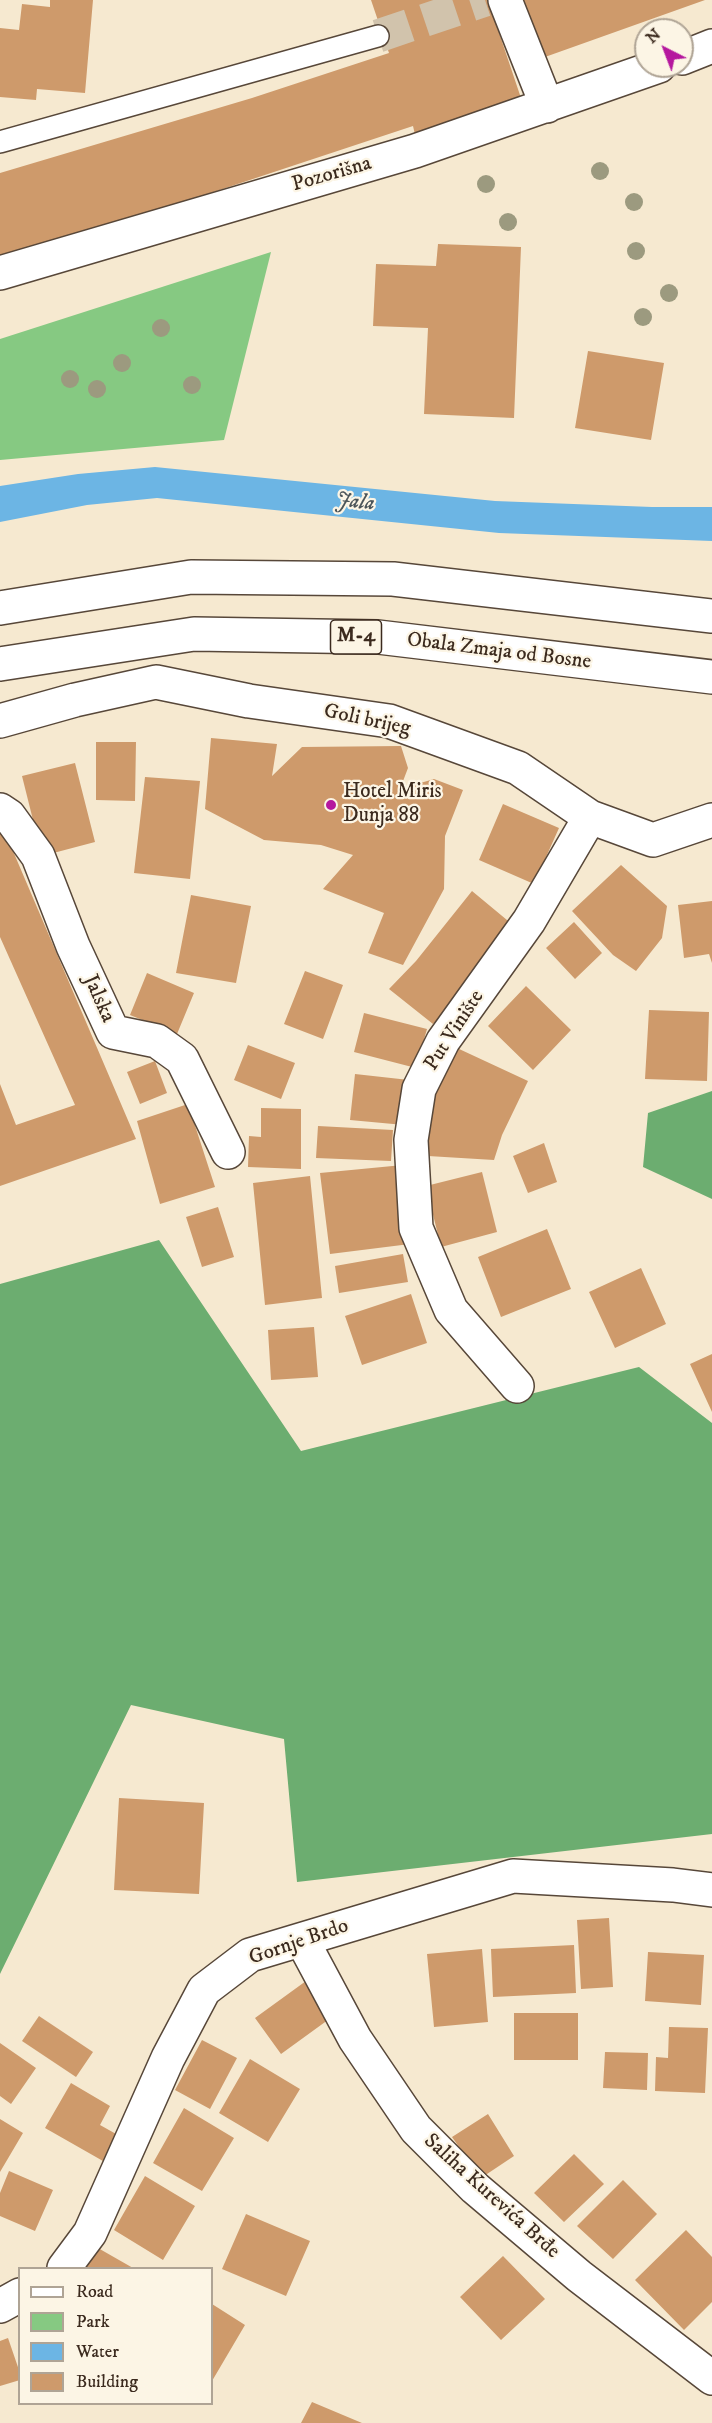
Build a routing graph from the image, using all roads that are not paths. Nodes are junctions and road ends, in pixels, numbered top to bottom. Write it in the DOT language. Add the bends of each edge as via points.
graph roads {
  1 [pos="505,0"];
  2 [pos="378,36"];
  3 [pos="712,46"];
  4 [pos="694,53"];
  5 [pos="634,75"];
  6 [pos="547,106"];
  7 [pos="0,142"];
  8 [pos="0,273"];
  9 [pos="0,608"];
  10 [pos="712,616"];
  11 [pos="0,664"];
  12 [pos="712,677"];
  13 [pos="0,721"];
  14 [pos="0,810"];
  15 [pos="590,817"];
  16 [pos="712,820"];
  17 [pos="228,1152"];
  18 [pos="517,1386"];
  19 [pos="712,1890"];
  20 [pos="302,1940"];
  21 [pos="65,2267"];
  22 [pos="18,2296"];
  23 [pos="0,2306"];
  24 [pos="712,2378"];
  1 -- 6 [label="street"];
  2 -- 7 [label="lane"];
  3 -- 4 [label="street"];
  5 -- 6 [label="street, Pozorišna"];
  6 -- 8 [label="street, Pozorišna" via="415,151"];
  9 -- 10 [label="street" via="191,578 381,579"];
  11 -- 12 [label="street, Obala Zmaja od Bosne / M-4" via="194,634 378,637"];
  13 -- 15 [label="street, Goli brijeg" via="156,682 249,701 389,721 518,768"];
  14 -- 17 [label="street, Jalska" via="9,816 38,856 73,946 113,1032 157,1041 182,1059"];
  15 -- 16 [label="street, Goli brijeg" via="653,840"];
  15 -- 18 [label="street, Put Vinište" via="529,921 443,1041 418,1089 411,1140 416,1228 451,1310"];
  19 -- 20 [label="street, Gornje Brdo" via="513,1876"];
  20 -- 21 [label="street, Gornje Brdo" via="250,1956 204,1990 168,2058 90,2233"];
  20 -- 24 [label="street, Saliha Kurevića Brđe" via="355,2038 416,2129 475,2188 579,2276"];
  22 -- 23 [label="street"];
}
